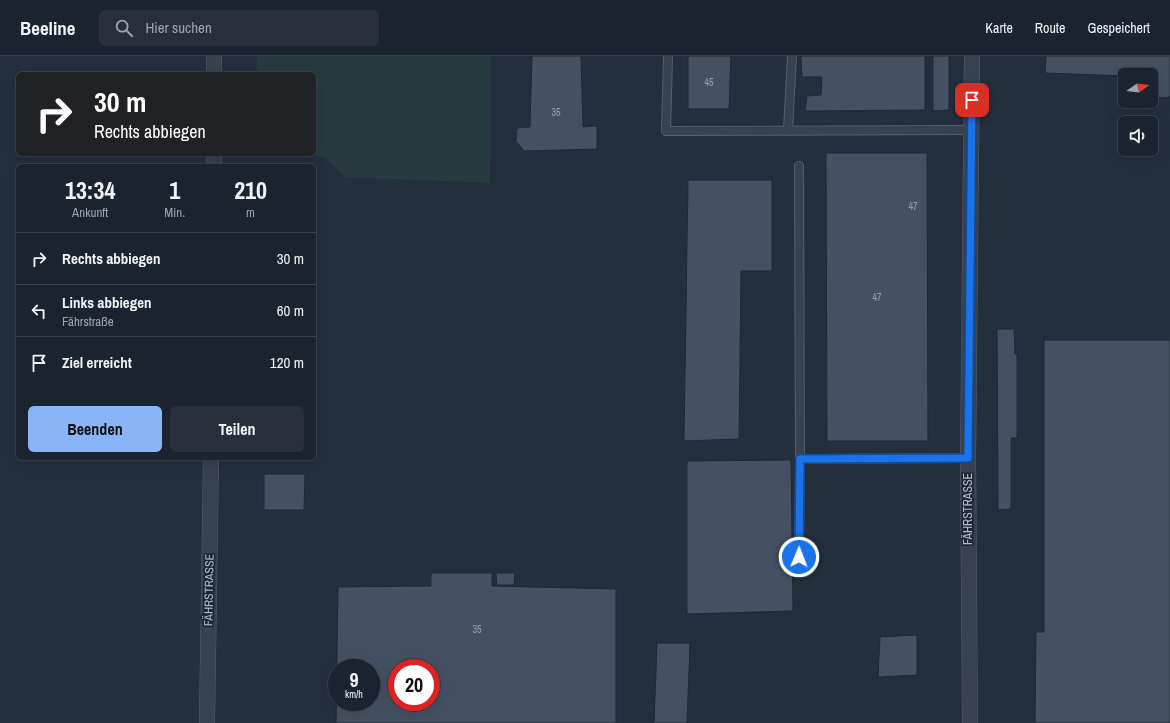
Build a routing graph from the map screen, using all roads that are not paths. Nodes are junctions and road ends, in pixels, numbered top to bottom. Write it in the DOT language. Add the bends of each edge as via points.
graph roads {
  1 [pos="214,56"];
  2 [pos="668,56"];
  3 [pos="792,56"];
  4 [pos="972,56"];
  5 [pos="214,72"];
  6 [pos="972,130"];
  7 [pos="788,131"];
  8 [pos="800,166"];
  9 [pos="968,458"];
  10 [pos="800,459"];
  11 [pos="211,460"];
  12 [pos="799,557"];
  13 [pos="207,723"];
  14 [pos="970,723"];
  1 -- 5 [label="street"];
  2 -- 7 [label="lane" via="666,131"];
  3 -- 7 [label="lane"];
  4 -- 6 [label="street, FÄHRSTRASSE"];
  6 -- 7 [label="lane"];
  6 -- 9 [label="street, FÄHRSTRASSE"];
  8 -- 10 [label="lane"];
  9 -- 10 [label="lane"];
  9 -- 14 [label="street, FÄHRSTRASSE"];
  10 -- 12 [label="lane"];
  11 -- 13 [label="street, FÄHRSTRASSE"];
}
